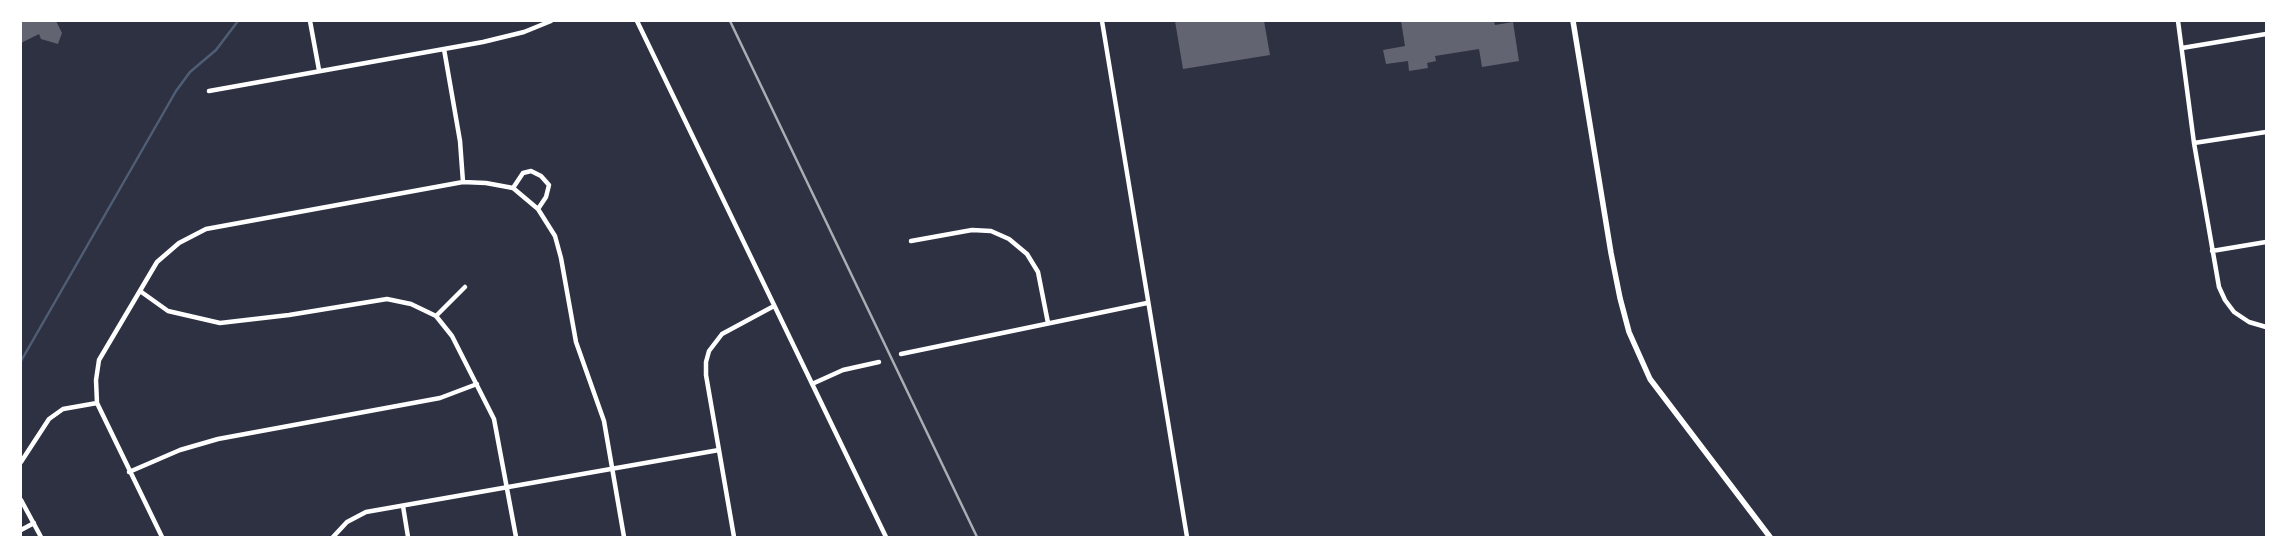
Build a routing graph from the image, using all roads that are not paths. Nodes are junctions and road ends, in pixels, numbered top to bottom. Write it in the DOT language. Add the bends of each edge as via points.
graph roads {
  1 [pos="310,21"];
  2 [pos="551,21"];
  3 [pos="637,21"];
  4 [pos="1102,21"];
  5 [pos="1573,21"];
  6 [pos="2178,21"];
  7 [pos="2266,34"];
  8 [pos="2182,48"];
  9 [pos="444,49"];
  10 [pos="319,70"];
  11 [pos="209,91"];
  12 [pos="2266,132"];
  13 [pos="2194,143"];
  14 [pos="463,182"];
  15 [pos="513,188"];
  16 [pos="538,208"];
  17 [pos="911,241"];
  18 [pos="2266,242"];
  19 [pos="2212,251"];
  20 [pos="465,288"];
  21 [pos="140,290"];
  22 [pos="1147,303"];
  23 [pos="774,306"];
  24 [pos="436,316"];
  25 [pos="1048,323"];
  26 [pos="2266,327"];
  27 [pos="901,354"];
  28 [pos="879,362"];
  29 [pos="477,384"];
  30 [pos="812,384"];
  31 [pos="97,403"];
  32 [pos="718,450"];
  33 [pos="21,462"];
  34 [pos="612,470"];
  35 [pos="129,472"];
  36 [pos="507,487"];
  37 [pos="21,500"];
  38 [pos="402,506"];
  39 [pos="34,523"];
  40 [pos="21,530"];
  41 [pos="41,537"];
  42 [pos="162,537"];
  43 [pos="333,537"];
  44 [pos="408,537"];
  45 [pos="516,537"];
  46 [pos="624,537"];
  47 [pos="734,537"];
  48 [pos="886,537"];
  49 [pos="1187,537"];
  50 [pos="1770,537"];
  1 -- 10 [label="street"];
  2 -- 9 [label="street" via="504,38"];
  3 -- 23 [label="street"];
  4 -- 22 [label="street"];
  5 -- 50 [label="street" via="1614,271 1629,332 1650,379"];
  6 -- 8 [label="street"];
  7 -- 8 [label="street"];
  8 -- 13 [label="street"];
  9 -- 10 [label="street"];
  9 -- 14 [label="street" via="460,141"];
  10 -- 11 [label="street"];
  12 -- 13 [label="street"];
  13 -- 19 [label="street"];
  14 -- 15 [label="street"];
  14 -- 21 [label="street" via="206,229 180,243 157,262"];
  15 -- 16 [label="street"];
  15 -- 16 [label="street" via="523,173 531,171 541,176 549,186"];
  16 -- 34 [label="street" via="559,245 576,342 600,407"];
  17 -- 25 [label="street" via="972,230 991,231 1009,239 1027,254 1038,272"];
  18 -- 19 [label="street"];
  19 -- 26 [label="street" via="2218,287 2225,300 2234,312 2249,322"];
  20 -- 24 [label="street"];
  21 -- 24 [label="street" via="168,311 220,323 388,299 411,304"];
  21 -- 31 [label="street" via="99,360"];
  22 -- 25 [label="street"];
  22 -- 49 [label="street"];
  23 -- 30 [label="street"];
  23 -- 32 [label="street" via="730,328 709,350 706,375"];
  24 -- 29 [label="street" via="452,336"];
  25 -- 27 [label="street"];
  28 -- 30 [label="street" via="843,370"];
  29 -- 35 [label="street" via="440,398 218,439 180,450"];
  29 -- 36 [label="street" via="489,406 498,434"];
  30 -- 48 [label="street"];
  31 -- 33 [label="street" via="64,409 49,419"];
  31 -- 35 [label="street"];
  32 -- 34 [label="street"];
  32 -- 47 [label="street"];
  34 -- 36 [label="street"];
  34 -- 46 [label="street"];
  35 -- 42 [label="street"];
  36 -- 38 [label="street"];
  36 -- 45 [label="street"];
  37 -- 39 [label="street"];
  38 -- 43 [label="street" via="366,512 347,522"];
  38 -- 44 [label="street"];
  39 -- 40 [label="street"];
  39 -- 41 [label="street"];
}
